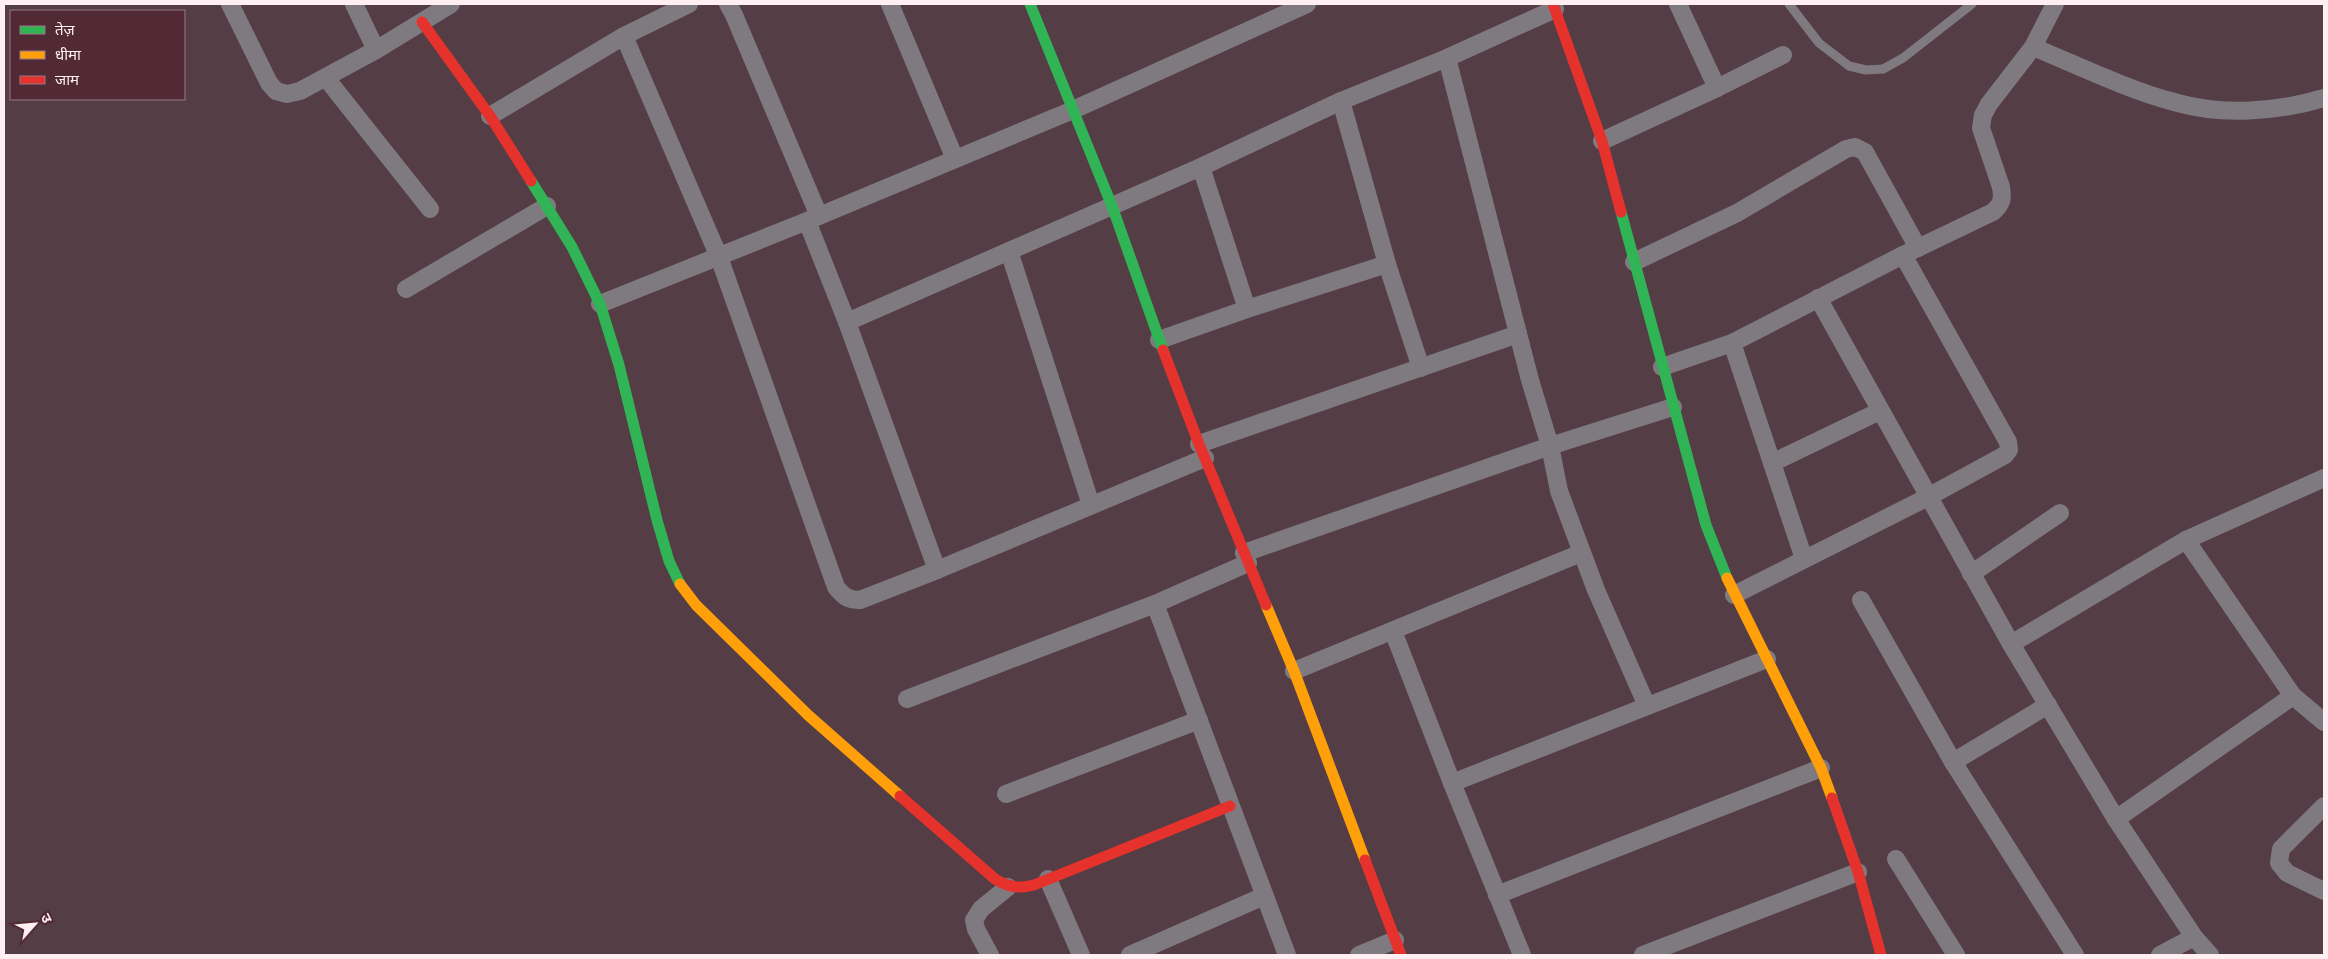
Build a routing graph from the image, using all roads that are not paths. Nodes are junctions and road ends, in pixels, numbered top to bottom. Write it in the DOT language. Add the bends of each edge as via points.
graph roads {
  1 [pos="230,4"];
  2 [pos="354,4"];
  3 [pos="451,4"];
  4 [pos="689,4"];
  5 [pos="728,4"];
  6 [pos="890,4"];
  7 [pos="1031,4"];
  8 [pos="1307,4"];
  9 [pos="1678,4"];
  10 [pos="1789,4"];
  11 [pos="1972,4"];
  12 [pos="2055,4"];
  13 [pos="1554,6"];
  14 [pos="422,22"];
  15 [pos="624,36"];
  16 [pos="2033,47"];
  17 [pos="376,50"];
  18 [pos="1782,55"];
  19 [pos="1447,58"];
  20 [pos="326,78"];
  21 [pos="1717,88"];
  22 [pos="2324,98"];
  23 [pos="1342,100"];
  24 [pos="1073,110"];
  25 [pos="490,116"];
  26 [pos="1602,141"];
  27 [pos="955,159"];
  28 [pos="1201,167"];
  29 [pos="547,206"];
  30 [pos="1112,206"];
  31 [pos="430,209"];
  32 [pos="813,219"];
  33 [pos="1009,251"];
  34 [pos="1910,251"];
  35 [pos="718,257"];
  36 [pos="1634,262"];
  37 [pos="1387,264"];
  38 [pos="406,289"];
  39 [pos="1818,298"];
  40 [pos="600,304"];
  41 [pos="1247,309"];
  42 [pos="847,322"];
  43 [pos="1518,334"];
  44 [pos="1159,340"];
  45 [pos="1732,343"];
  46 [pos="1421,368"];
  47 [pos="1662,368"];
  48 [pos="1673,407"];
  49 [pos="1880,411"];
  50 [pos="1550,446"];
  51 [pos="1202,451"];
  52 [pos="1772,463"];
  53 [pos="2324,478"];
  54 [pos="1928,497"];
  55 [pos="1091,504"];
  56 [pos="2060,513"];
  57 [pos="2186,540"];
  58 [pos="1581,553"];
  59 [pos="1246,558"];
  60 [pos="1804,559"];
  61 [pos="937,570"];
  62 [pos="1971,574"];
  63 [pos="1734,595"];
  64 [pos="1861,600"];
  65 [pos="1155,604"];
  66 [pos="1393,631"];
  67 [pos="2012,644"];
  68 [pos="1767,659"];
  69 [pos="1294,671"];
  70 [pos="2293,696"];
  71 [pos="907,699"];
  72 [pos="2048,705"];
  73 [pos="1647,706"];
  74 [pos="1199,720"];
  75 [pos="2324,722"];
  76 [pos="1953,762"];
  77 [pos="1821,768"];
  78 [pos="1452,783"];
  79 [pos="1006,794"];
  80 [pos="1230,806"];
  81 [pos="2324,806"];
  82 [pos="2116,818"];
  83 [pos="1896,859"];
  84 [pos="1858,872"];
  85 [pos="1048,880"];
  86 [pos="1008,887"];
  87 [pos="2324,891"];
  88 [pos="1497,894"];
  89 [pos="1264,896"];
  90 [pos="2194,937"];
  91 [pos="1398,948"];
  92 [pos="990,955"];
  93 [pos="1081,955"];
  94 [pos="1130,955"];
  95 [pos="1287,955"];
  96 [pos="1359,955"];
  97 [pos="1522,955"];
  98 [pos="1643,955"];
  99 [pos="1881,955"];
  100 [pos="1956,955"];
  101 [pos="2074,955"];
  102 [pos="2160,955"];
  103 [pos="2210,955"];
  1 -- 20 [label="street" via="276,91 287,94 300,91"];
  2 -- 17 [label="street"];
  3 -- 14 [label="street"];
  4 -- 15 [label="street"];
  5 -- 32 [label="street"];
  6 -- 27 [label="street"];
  7 -- 24 [label="street"];
  8 -- 24 [label="street"];
  9 -- 21 [label="street"];
  10 -- 11 [label="lane" via="1819,43 1849,66 1866,70 1883,69 1903,58"];
  12 -- 16 [label="street"];
  13 -- 19 [label="street"];
  13 -- 26 [label="street"];
  14 -- 17 [label="street"];
  14 -- 25 [label="street"];
  15 -- 25 [label="street"];
  15 -- 35 [label="street"];
  16 -- 22 [label="street" via="2176,103 2228,111 2301,105"];
  16 -- 34 [label="street" via="1982,115 1981,128 2001,187 2000,205 1993,212"];
  17 -- 20 [label="street"];
  18 -- 21 [label="street"];
  19 -- 23 [label="street"];
  19 -- 43 [label="street"];
  20 -- 31 [label="street"];
  21 -- 26 [label="street"];
  23 -- 28 [label="street"];
  23 -- 37 [label="street"];
  24 -- 27 [label="street"];
  24 -- 30 [label="street"];
  25 -- 29 [label="street"];
  26 -- 36 [label="street"];
  27 -- 32 [label="street"];
  28 -- 30 [label="street"];
  28 -- 41 [label="street"];
  29 -- 38 [label="street"];
  29 -- 40 [label="street"];
  30 -- 33 [label="street"];
  30 -- 44 [label="street"];
  32 -- 35 [label="street"];
  32 -- 42 [label="street"];
  33 -- 42 [label="street"];
  33 -- 55 [label="street"];
  34 -- 36 [label="street" via="1865,152 1855,148 1846,149 1737,213"];
  34 -- 39 [label="street"];
  34 -- 54 [label="street" via="2008,442 2009,450"];
  35 -- 40 [label="street"];
  35 -- 61 [label="street" via="836,587 842,596 860,600"];
  36 -- 47 [label="street"];
  37 -- 41 [label="street"];
  37 -- 46 [label="street"];
  39 -- 45 [label="street"];
  39 -- 49 [label="street"];
  40 -- 86 [label="street" via="619,365 669,561 679,582 696,605 808,715"];
  41 -- 44 [label="street"];
  42 -- 61 [label="street"];
  43 -- 46 [label="street"];
  43 -- 50 [label="street"];
  44 -- 51 [label="street"];
  45 -- 47 [label="street"];
  45 -- 52 [label="street"];
  46 -- 51 [label="street"];
  47 -- 48 [label="street"];
  48 -- 50 [label="street"];
  48 -- 63 [label="street" via="1706,525"];
  49 -- 52 [label="street"];
  49 -- 54 [label="street"];
  50 -- 58 [label="street" via="1559,491"];
  50 -- 59 [label="street"];
  51 -- 55 [label="street"];
  51 -- 59 [label="street"];
  52 -- 60 [label="street"];
  53 -- 57 [label="street"];
  54 -- 60 [label="street"];
  54 -- 62 [label="street"];
  55 -- 61 [label="street"];
  56 -- 62 [label="street"];
  57 -- 67 [label="street"];
  57 -- 70 [label="street"];
  58 -- 66 [label="street"];
  58 -- 73 [label="street"];
  59 -- 65 [label="street"];
  59 -- 69 [label="street"];
  60 -- 63 [label="street"];
  62 -- 67 [label="street"];
  63 -- 68 [label="street"];
  64 -- 76 [label="street"];
  65 -- 71 [label="street"];
  65 -- 74 [label="street"];
  66 -- 69 [label="street"];
  66 -- 78 [label="street"];
  67 -- 72 [label="street"];
  68 -- 73 [label="street"];
  68 -- 77 [label="street"];
  69 -- 91 [label="street"];
  70 -- 75 [label="street"];
  70 -- 82 [label="street"];
  72 -- 76 [label="street"];
  72 -- 82 [label="street"];
  73 -- 78 [label="street"];
  74 -- 79 [label="street"];
  74 -- 80 [label="street"];
  76 -- 101 [label="street"];
  77 -- 84 [label="street"];
  77 -- 88 [label="street"];
  78 -- 88 [label="street"];
  80 -- 85 [label="street"];
  80 -- 89 [label="street"];
  81 -- 87 [label="street" via="2281,849 2278,856 2279,864 2287,873"];
  82 -- 90 [label="street"];
  83 -- 100 [label="street"];
  84 -- 98 [label="street"];
  84 -- 99 [label="street"];
  85 -- 86 [label="street" via="1019,889"];
  85 -- 93 [label="street"];
  86 -- 92 [label="street" via="980,909 974,920"];
  88 -- 97 [label="street"];
  89 -- 94 [label="street"];
  89 -- 95 [label="street"];
  90 -- 102 [label="street"];
  90 -- 103 [label="street"];
  91 -- 96 [label="street"];
}
